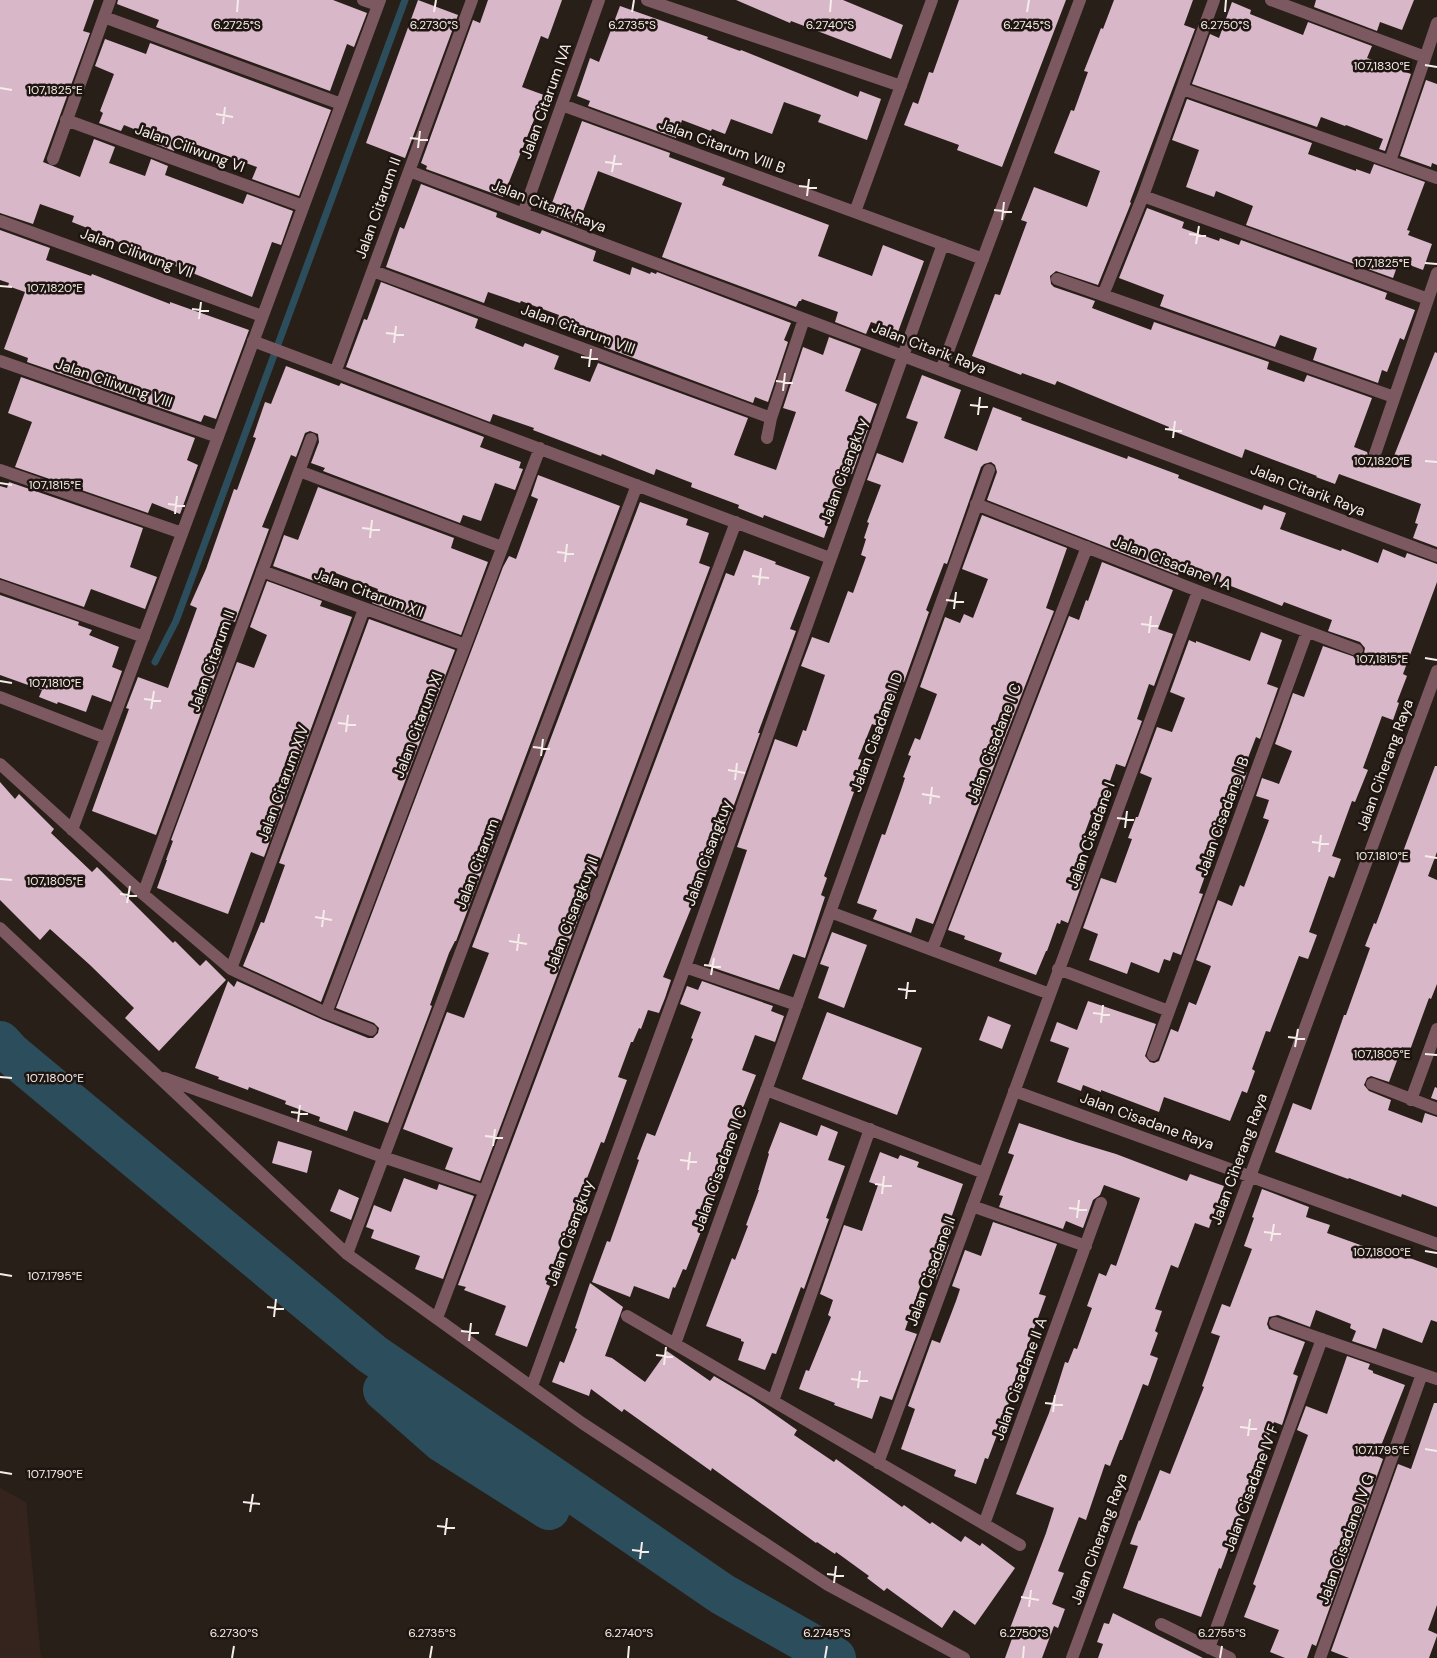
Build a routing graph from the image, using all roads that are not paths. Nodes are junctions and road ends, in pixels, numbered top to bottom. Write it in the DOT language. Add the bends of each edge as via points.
graph roads {
  1 [pos="110,0"];
  2 [pos="363,0"];
  3 [pos="472,0"];
  4 [pos="599,0"];
  5 [pos="647,0"];
  6 [pos="932,0"];
  7 [pos="1080,0"];
  8 [pos="1214,0"];
  9 [pos="1271,0"];
  10 [pos="379,3"];
  11 [pos="104,17"];
  12 [pos="1437,23"];
  13 [pos="1425,57"];
  14 [pos="901,86"];
  15 [pos="1183,88"];
  16 [pos="341,104"];
  17 [pos="562,105"];
  18 [pos="66,120"];
  19 [pos="52,158"];
  20 [pos="1390,161"];
  21 [pos="409,171"];
  22 [pos="1437,178"];
  23 [pos="1143,196"];
  24 [pos="303,206"];
  25 [pos="855,212"];
  26 [pos="523,214"];
  27 [pos="0,221"];
  28 [pos="943,244"];
  29 [pos="983,259"];
  30 [pos="373,271"];
  31 [pos="1437,273"];
  32 [pos="1057,279"];
  33 [pos="1103,295"];
  34 [pos="1428,299"];
  35 [pos="262,316"];
  36 [pos="804,319"];
  37 [pos="259,343"];
  38 [pos="903,356"];
  39 [pos="0,361"];
  40 [pos="336,370"];
  41 [pos="941,370"];
  42 [pos="1394,397"];
  43 [pos="771,418"];
  44 [pos="218,437"];
  45 [pos="311,438"];
  46 [pos="767,438"];
  47 [pos="540,448"];
  48 [pos="1374,454"];
  49 [pos="0,470"];
  50 [pos="989,470"];
  51 [pos="299,471"];
  52 [pos="637,485"];
  53 [pos="976,504"];
  54 [pos="736,522"];
  55 [pos="182,534"];
  56 [pos="502,547"];
  57 [pos="1087,547"];
  58 [pos="1437,556"];
  59 [pos="830,558"];
  60 [pos="262,571"];
  61 [pos="0,586"];
  62 [pos="1198,591"];
  63 [pos="364,609"];
  64 [pos="1307,632"];
  65 [pos="144,638"];
  66 [pos="465,645"];
  67 [pos="1357,650"];
  68 [pos="1437,671"];
  69 [pos="0,697"];
  70 [pos="106,738"];
  71 [pos="0,764"];
  72 [pos="72,830"];
  73 [pos="143,894"];
  74 [pos="830,912"];
  75 [pos="0,928"];
  76 [pos="932,950"];
  77 [pos="685,967"];
  78 [pos="231,968"];
  79 [pos="1058,969"];
  80 [pos="1050,994"];
  81 [pos="797,1005"];
  82 [pos="1169,1011"];
  83 [pos="326,1013"];
  84 [pos="1437,1029"];
  85 [pos="371,1030"];
  86 [pos="1153,1055"];
  87 [pos="158,1076"];
  88 [pos="1372,1084"];
  89 [pos="766,1090"];
  90 [pos="1014,1091"];
  91 [pos="1411,1100"];
  92 [pos="1437,1109"];
  93 [pos="870,1129"];
  94 [pos="383,1157"];
  95 [pos="984,1172"];
  96 [pos="1250,1176"];
  97 [pos="485,1191"];
  98 [pos="1101,1204"];
  99 [pos="972,1206"];
  100 [pos="1437,1244"];
  101 [pos="1086,1246"];
  102 [pos="347,1254"];
  103 [pos="626,1316"];
  104 [pos="437,1318"];
  105 [pos="1275,1322"];
  106 [pos="1322,1339"];
  107 [pos="675,1344"];
  108 [pos="1422,1374"];
  109 [pos="1437,1379"];
  110 [pos="532,1386"];
  111 [pos="772,1401"];
  112 [pos="878,1463"];
  113 [pos="984,1524"];
  114 [pos="1020,1546"];
  115 [pos="1161,1624"];
  116 [pos="1209,1648"];
  117 [pos="964,1658"];
  118 [pos="1072,1658"];
  119 [pos="1230,1658"];
  120 [pos="1320,1658"];
  1 -- 11 [label="street"];
  2 -- 10 [label="street"];
  3 -- 21 [label="street, Jalan Citarum II"];
  4 -- 17 [label="street, Jalan Citarum IVA"];
  5 -- 14 [label="street"];
  6 -- 14 [label="street"];
  7 -- 29 [label="street"];
  8 -- 15 [label="street"];
  9 -- 13 [label="street"];
  10 -- 16 [label="street"];
  11 -- 16 [label="street"];
  11 -- 18 [label="street"];
  12 -- 13 [label="street"];
  13 -- 20 [label="street"];
  14 -- 25 [label="street"];
  15 -- 20 [label="street"];
  15 -- 23 [label="street"];
  16 -- 24 [label="street"];
  17 -- 25 [label="street, Jalan Citarum VIII B"];
  17 -- 26 [label="street, Jalan Citarum IVA"];
  18 -- 19 [label="street"];
  18 -- 24 [label="street, Jalan Ciliwung VI"];
  20 -- 22 [label="street"];
  21 -- 26 [label="street, Jalan Citarik Raya"];
  21 -- 30 [label="street, Jalan Citarum II"];
  23 -- 33 [label="street"];
  23 -- 34 [label="street"];
  24 -- 35 [label="street"];
  25 -- 28 [label="street, Jalan Citarum VIII B"];
  26 -- 36 [label="street, Jalan Citarik Raya"];
  27 -- 35 [label="street, Jalan Ciliwung VII"];
  28 -- 29 [label="street, Jalan Citarum VIII B"];
  28 -- 38 [label="street, Jalan Cisangkuy"];
  29 -- 41 [label="street"];
  30 -- 40 [label="street, Jalan Citarum II"];
  30 -- 43 [label="street, Jalan Citarum VIII"];
  31 -- 34 [label="street"];
  32 -- 33 [label="street"];
  33 -- 42 [label="street"];
  34 -- 42 [label="street"];
  35 -- 37 [label="street"];
  36 -- 38 [label="street, Jalan Citarik Raya"];
  36 -- 43 [label="street"];
  37 -- 40 [label="street"];
  37 -- 44 [label="street"];
  38 -- 41 [label="street, Jalan Citarik Raya"];
  38 -- 59 [label="street, Jalan Cisangkuy"];
  39 -- 44 [label="street, Jalan Ciliwung VIII"];
  40 -- 47 [label="street"];
  41 -- 58 [label="street, Jalan Citarik Raya"];
  42 -- 48 [label="street"];
  43 -- 46 [label="street"];
  44 -- 55 [label="street"];
  45 -- 51 [label="street, Jalan Citarum II"];
  47 -- 52 [label="street"];
  47 -- 56 [label="street, Jalan Citarum XI"];
  49 -- 55 [label="street"];
  50 -- 53 [label="street, Jalan Cisadane I D"];
  51 -- 56 [label="street"];
  51 -- 60 [label="street, Jalan Citarum II"];
  52 -- 54 [label="street"];
  52 -- 94 [label="street, Jalan Citarum"];
  53 -- 57 [label="street, Jalan Cisadane I A"];
  53 -- 74 [label="street, Jalan Cisadane I D"];
  54 -- 59 [label="street"];
  54 -- 97 [label="street, Jalan Cisangkuy II"];
  55 -- 65 [label="street"];
  56 -- 66 [label="street, Jalan Citarum XI"];
  57 -- 62 [label="street, Jalan Cisadane I A"];
  57 -- 76 [label="street, Jalan Cisadane I C"];
  59 -- 77 [label="street, Jalan Cisangkuy"];
  60 -- 63 [label="street, Jalan Citarum XII"];
  60 -- 73 [label="street, Jalan Citarum II"];
  61 -- 65 [label="street"];
  62 -- 64 [label="street, Jalan Cisadane I A"];
  62 -- 79 [label="street, Jalan Cisadane I"];
  63 -- 66 [label="street, Jalan Citarum XII"];
  63 -- 78 [label="street, Jalan Citarum XIV"];
  64 -- 67 [label="street, Jalan Cisadane I A"];
  64 -- 82 [label="street, Jalan Cisadane I B"];
  65 -- 70 [label="street"];
  66 -- 83 [label="street, Jalan Citarum XI"];
  68 -- 96 [label="street, Jalan Ciherang Raya"];
  69 -- 70 [label="street"];
  70 -- 72 [label="street"];
  71 -- 72 [label="street"];
  72 -- 73 [label="street"];
  73 -- 78 [label="street"];
  74 -- 76 [label="street"];
  74 -- 81 [label="street, Jalan Cisadane I D"];
  75 -- 87 [label="street"];
  76 -- 80 [label="street"];
  77 -- 81 [label="street"];
  77 -- 110 [label="street, Jalan Cisangkuy"];
  78 -- 83 [label="street"];
  79 -- 80 [label="street, Jalan Cisadane I"];
  79 -- 82 [label="street"];
  80 -- 90 [label="street, Jalan Cisadane I"];
  81 -- 89 [label="street, Jalan Cisadane II C"];
  82 -- 86 [label="street, Jalan Cisadane I B"];
  83 -- 85 [label="street"];
  84 -- 91 [label="street"];
  87 -- 94 [label="street"];
  87 -- 102 [label="street"];
  88 -- 91 [label="street"];
  89 -- 93 [label="street"];
  89 -- 107 [label="street, Jalan Cisadane II C"];
  90 -- 95 [label="street, Jalan Cisadane II"];
  90 -- 96 [label="street, Jalan Cisadane Raya"];
  91 -- 92 [label="street"];
  93 -- 95 [label="street"];
  93 -- 111 [label="street"];
  94 -- 97 [label="street"];
  94 -- 102 [label="street, Jalan Citarum"];
  95 -- 99 [label="street, Jalan Cisadane II"];
  96 -- 100 [label="street, Jalan Cisadane Raya"];
  96 -- 118 [label="street, Jalan Ciherang Raya"];
  97 -- 104 [label="street, Jalan Cisangkuy II"];
  98 -- 101 [label="street, Jalan Cisadane II A"];
  99 -- 101 [label="street"];
  99 -- 112 [label="street, Jalan Cisadane II"];
  101 -- 113 [label="street, Jalan Cisadane II A"];
  102 -- 104 [label="street"];
  103 -- 107 [label="street"];
  104 -- 110 [label="street"];
  105 -- 106 [label="street"];
  106 -- 108 [label="street"];
  106 -- 116 [label="street, Jalan Cisadane IV F"];
  107 -- 111 [label="street"];
  108 -- 109 [label="street"];
  108 -- 120 [label="street, Jalan Cisadane IV G"];
  110 -- 117 [label="street" via="582,1423 828,1585"];
  111 -- 112 [label="street"];
  112 -- 113 [label="street"];
  113 -- 114 [label="street"];
  115 -- 116 [label="street"];
  116 -- 119 [label="street"];
}
